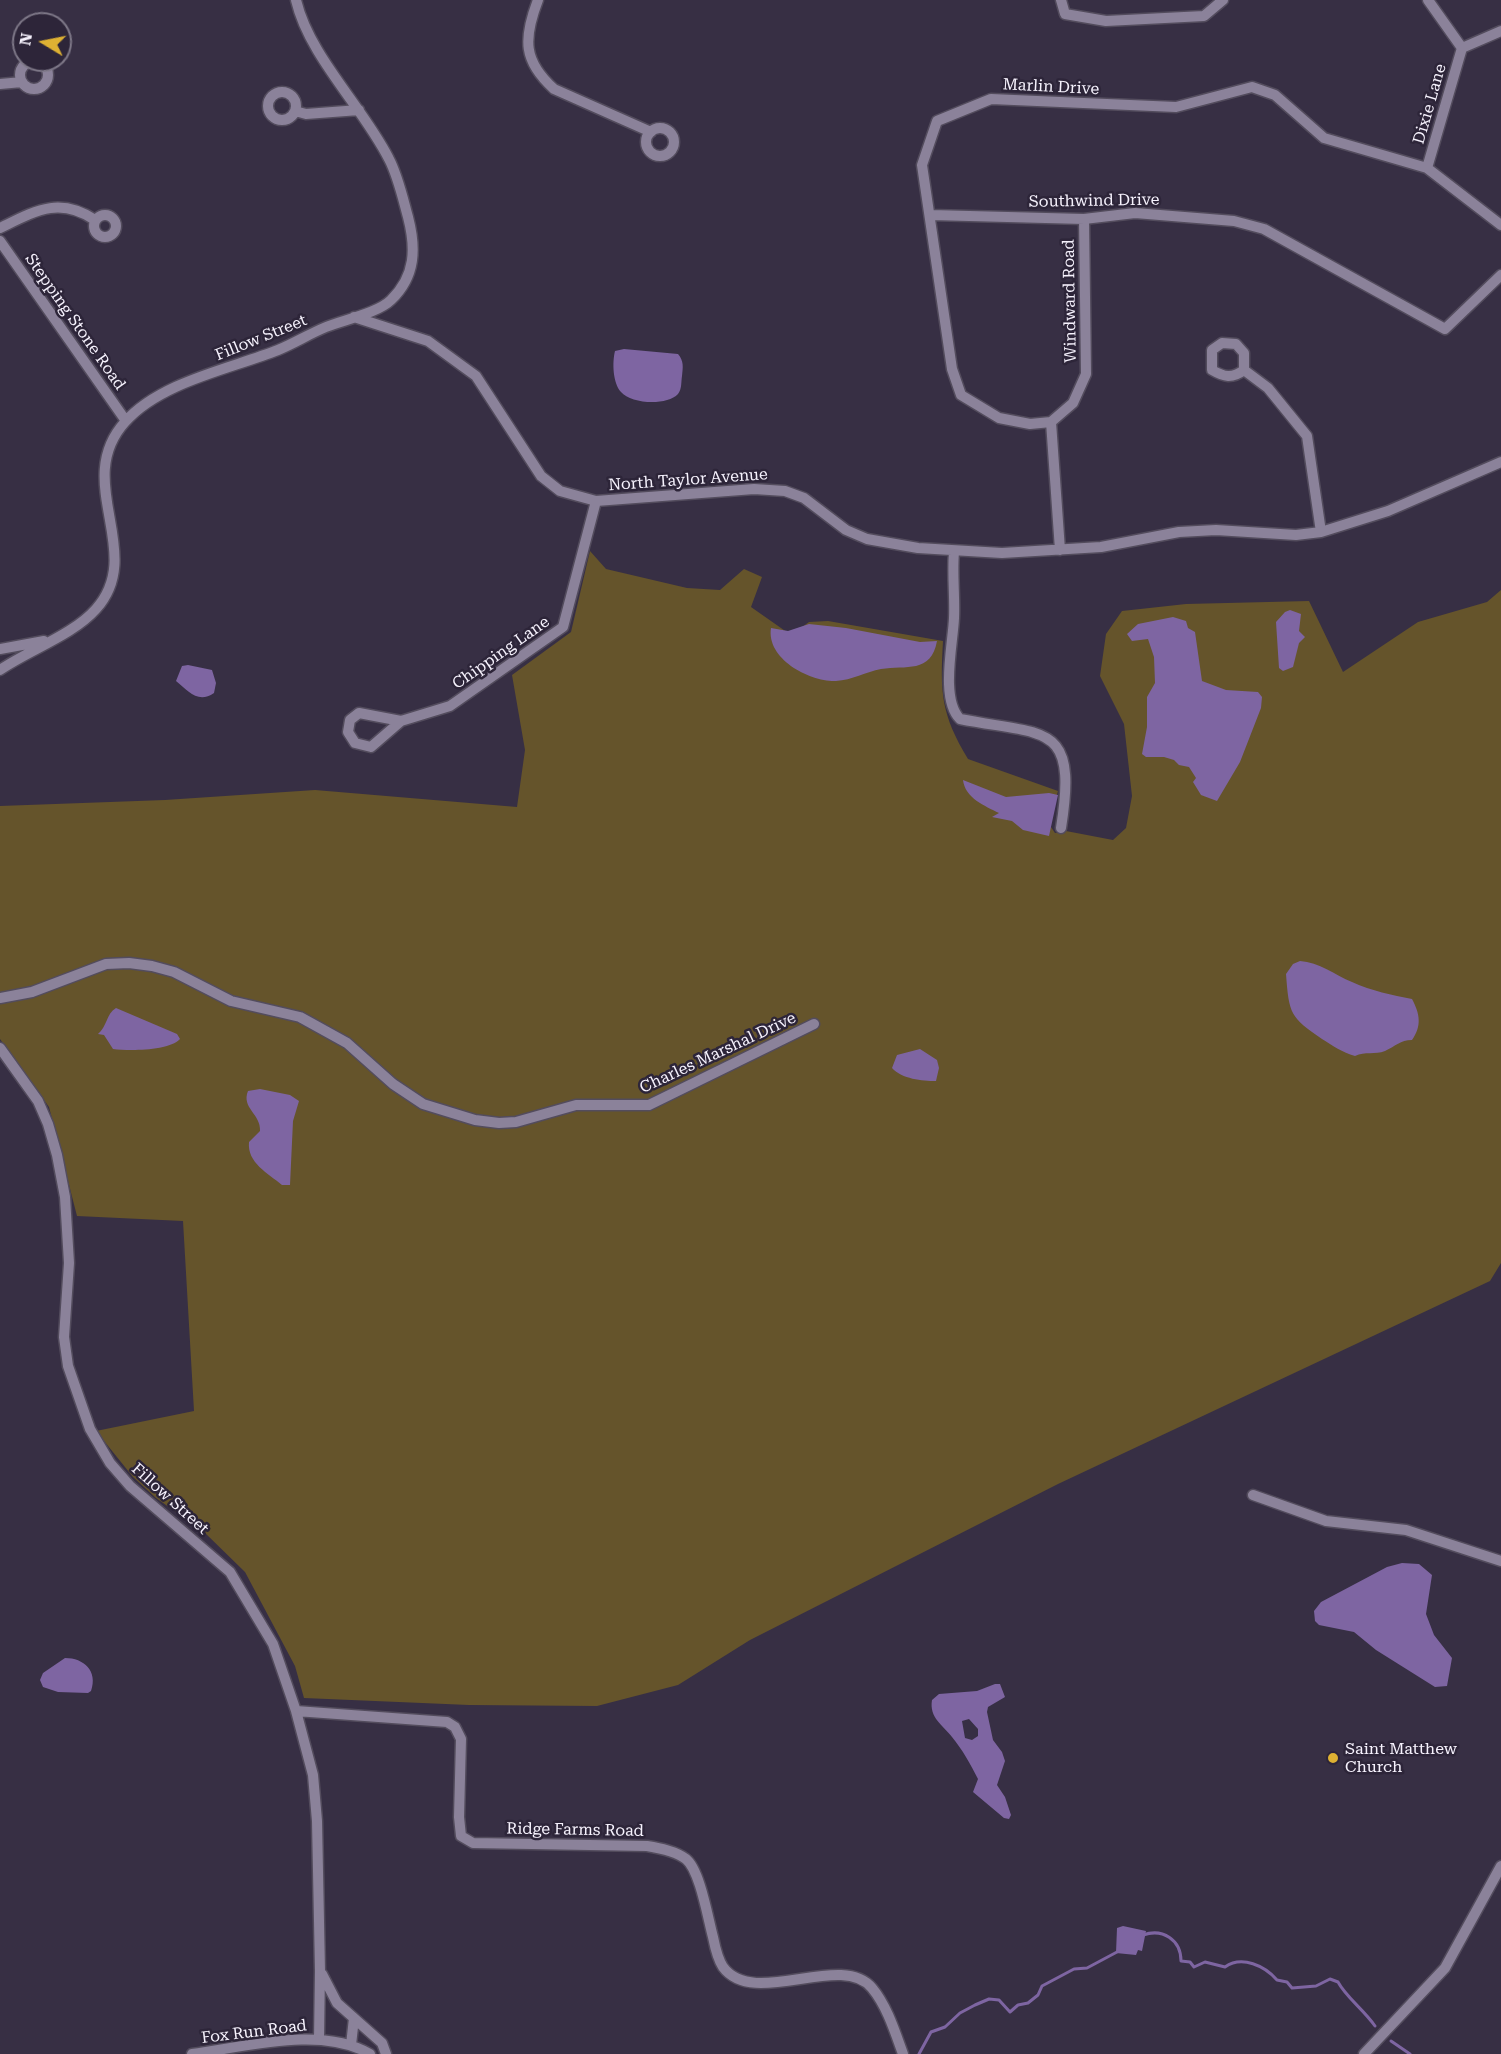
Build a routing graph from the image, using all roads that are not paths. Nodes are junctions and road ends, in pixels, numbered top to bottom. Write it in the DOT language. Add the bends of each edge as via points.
graph roads {
  1 [pos="296,0"];
  2 [pos="538,0"];
  3 [pos="1061,0"];
  4 [pos="1428,0"];
  5 [pos="1221,3"];
  6 [pos="1501,31"];
  7 [pos="1462,48"];
  8 [pos="22,82"];
  9 [pos="0,84"];
  10 [pos="359,110"];
  11 [pos="295,111"];
  12 [pos="651,132"];
  13 [pos="1427,168"];
  14 [pos="931,215"];
  15 [pos="1084,219"];
  16 [pos="95,220"];
  17 [pos="1501,225"];
  18 [pos="0,228"];
  19 [pos="0,241"];
  20 [pos="1501,275"];
  21 [pos="354,317"];
  22 [pos="1244,370"];
  23 [pos="126,421"];
  24 [pos="1051,422"];
  25 [pos="1501,462"];
  26 [pos="596,501"];
  27 [pos="1321,532"];
  28 [pos="1060,550"];
  29 [pos="954,552"];
  30 [pos="51,640"];
  31 [pos="0,649"];
  32 [pos="0,670"];
  33 [pos="401,721"];
  34 [pos="1061,828"];
  35 [pos="0,998"];
  36 [pos="814,1024"];
  37 [pos="0,1048"];
  38 [pos="1253,1495"];
  39 [pos="1501,1561"];
  40 [pos="296,1711"];
  41 [pos="1501,1866"];
  42 [pos="320,1971"];
  43 [pos="354,2018"];
  44 [pos="319,2039"];
  45 [pos="351,2045"];
  46 [pos="192,2054"];
  47 [pos="370,2054"];
  48 [pos="386,2054"];
  49 [pos="903,2054"];
  50 [pos="1364,2054"];
  1 -- 10 [label="street, Fillow Street" via="299,15"];
  2 -- 12 [label="street" via="528,45 530,63 541,78 554,89"];
  3 -- 5 [label="street" via="1065,14 1106,21 1204,16"];
  4 -- 7 [label="street"];
  6 -- 7 [label="street"];
  7 -- 13 [label="street, Dixie Lane"];
  8 -- 9 [label="street"];
  10 -- 11 [label="street" via="306,114"];
  10 -- 21 [label="street, Fillow Street" via="390,160 415,245 410,273 390,301"];
  13 -- 14 [label="street, Marlin Drive" via="1324,138 1275,95 1252,87 1176,107 991,99 937,121 922,165"];
  13 -- 17 [label="street, Marlin Drive"];
  14 -- 15 [label="street, Southwind Drive"];
  14 -- 24 [label="street, Marlin Drive" via="952,369 961,395 999,418 1030,424"];
  15 -- 20 [label="street, Southwind Drive" via="1135,213 1234,221 1264,229 1445,329"];
  15 -- 24 [label="street, Windward Road" via="1086,375 1073,403"];
  16 -- 18 [label="street" via="61,206 38,210"];
  19 -- 23 [label="street, Stepping Stone Road"];
  21 -- 23 [label="street, Fillow Street" via="163,394"];
  21 -- 26 [label="street, North Taylor Avenue" via="428,341 476,375 541,476 560,491"];
  22 -- 27 [label="street" via="1268,388 1307,436"];
  23 -- 30 [label="street, Fillow Street" via="108,451 103,476 115,551 112,582 96,610"];
  24 -- 28 [label="street"];
  25 -- 27 [label="street, North Taylor Avenue" via="1388,511"];
  26 -- 29 [label="street, North Taylor Avenue" via="775,490 804,498 856,536"];
  26 -- 33 [label="street, Chipping Lane" via="563,627 450,706"];
  27 -- 28 [label="street, North Taylor Avenue" via="1296,535 1190,531"];
  28 -- 29 [label="street, North Taylor Avenue"];
  29 -- 34 [label="street" via="954,621 949,663 953,709 960,719 1024,729 1058,748 1067,782"];
  30 -- 31 [label="street"];
  30 -- 32 [label="street, Fillow Street"];
  33 -- 33 [label="street, Chipping Lane" via="359,713 350,720 348,732 355,743 371,747"];
  35 -- 36 [label="street, Charles Marshal Drive" via="49,986 95,967 117,963 152,966 174,972 231,1001 300,1017 346,1043 423,1104 499,1123 576,1105 649,1106"];
  37 -- 40 [label="street, Fillow Street" via="38,1101 57,1155 65,1197 69,1263 64,1337 68,1366 90,1429 130,1486 230,1572 273,1644"];
  38 -- 39 [label="street" via="1326,1521 1406,1530"];
  40 -- 42 [label="street, Fillow Street" via="314,1781"];
  40 -- 49 [label="street, Ridge Farms Road" via="447,1722 461,1739 461,1836 473,1843 647,1846 686,1859 696,1875 718,1957 732,1975 758,1983 841,1976 862,1980 872,1988 893,2025"];
  41 -- 50 [label="street" via="1445,1968"];
  42 -- 43 [label="street, Fillow Street" via="337,2003"];
  42 -- 44 [label="street, Fillow Street"];
  43 -- 45 [label="street"];
  43 -- 48 [label="street, Fillow Street" via="382,2043"];
  44 -- 45 [label="street"];
  44 -- 46 [label="street, Fox Run Road"];
  45 -- 47 [label="street"];
}
